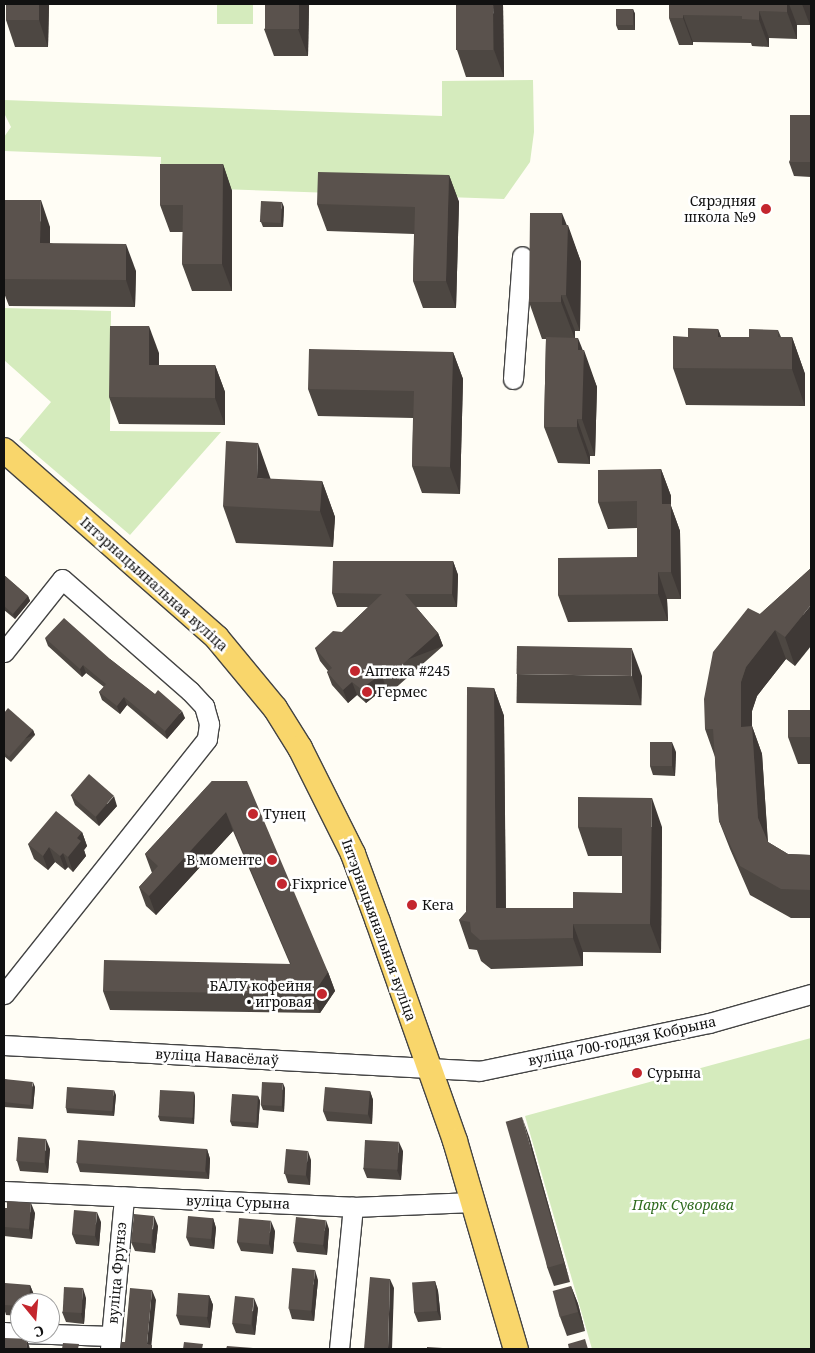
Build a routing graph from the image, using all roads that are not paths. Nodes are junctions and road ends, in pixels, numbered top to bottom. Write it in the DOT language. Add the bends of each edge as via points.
graph roads {
  1 [pos="522,256"];
  2 [pos="513,379"];
  3 [pos="4,450"];
  4 [pos="4,652"];
  5 [pos="4,994"];
  6 [pos="811,994"];
  7 [pos="4,1045"];
  8 [pos="430,1070"];
  9 [pos="4,1191"];
  10 [pos="124,1197"];
  11 [pos="473,1202"];
  12 [pos="353,1207"];
  13 [pos="60,1337"];
  14 [pos="110,1342"];
  15 [pos="339,1349"];
  16 [pos="516,1349"];
  1 -- 2 [label="street"];
  3 -- 8 [label="main road, Інтэрнацыянальная вуліца" via="217,638 275,708 317,778 353,854"];
  4 -- 5 [label="street" via="62,579 190,692 204,706 209,724 207,739"];
  6 -- 8 [label="street, вуліца 700-годдзя Кобрына" via="709,1023 555,1057 479,1071"];
  7 -- 8 [label="street, вуліца Навасёлаў"];
  8 -- 11 [label="main road, Інтэрнацыянальная вуліца"];
  9 -- 10 [label="street, вуліца Сурына"];
  10 -- 12 [label="street, вуліца Сурына"];
  10 -- 14 [label="street, вуліца Фрунзэ"];
  11 -- 12 [label="street, вуліца Сурына"];
  11 -- 16 [label="main road, Інтэрнацыянальная вуліца"];
  12 -- 15 [label="street"];
  13 -- 14 [label="street"];
}
